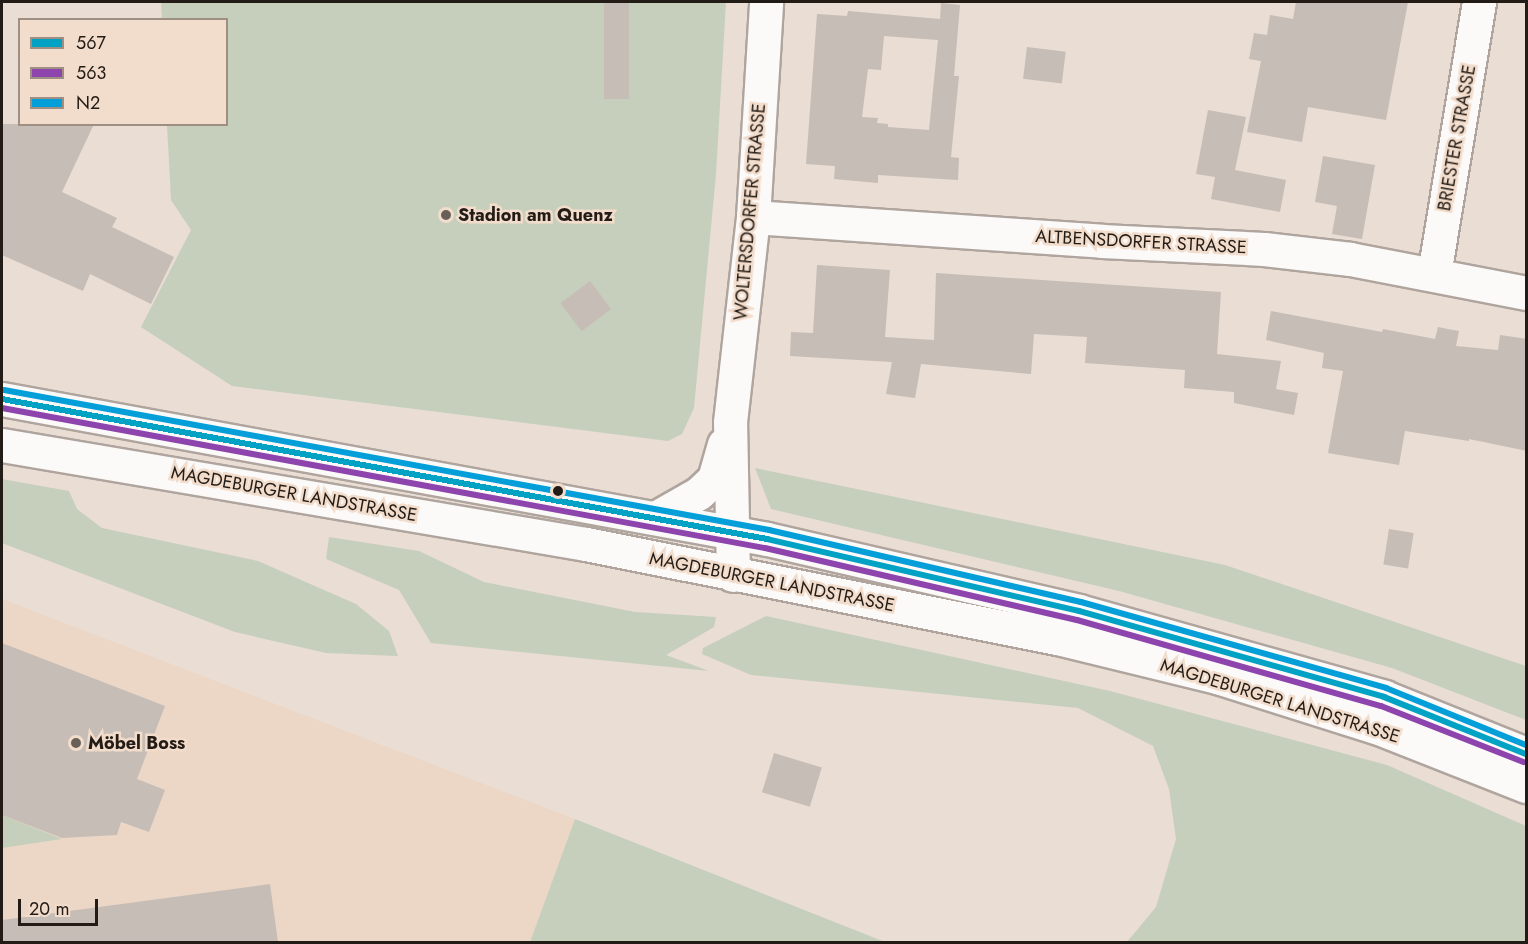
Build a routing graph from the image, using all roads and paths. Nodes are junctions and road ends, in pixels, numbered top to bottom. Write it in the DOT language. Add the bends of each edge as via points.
graph roads {
  1 [pos="766,2"];
  2 [pos="1479,2"];
  3 [pos="753,217"];
  4 [pos="1434,274"];
  5 [pos="1527,293"];
  6 [pos="2,399"];
  7 [pos="730,422"];
  8 [pos="2,445"];
  9 [pos="657,517"];
  10 [pos="730,532"];
  11 [pos="733,575"];
  12 [pos="1527,754"];
  13 [pos="1527,786"];
  1 -- 3 [label="main road, WOLTERSDORFER STRASSE"];
  2 -- 4 [label="main road, BRIESTER STRASSE"];
  3 -- 4 [label="main road, ALTBENSDORFER STRASSE" via="1102,242 1264,249"];
  3 -- 7 [label="main road, WOLTERSDORFER STRASSE"];
  4 -- 5 [label="main road, ALTBENSDORFER STRASSE"];
  6 -- 9 [label="main road, MAGDEBURGER LANDSTRASSE"];
  7 -- 9 [label="main road, WOLTERSDORFER STRASSE" via="714,479 699,493"];
  7 -- 10 [label="main road, WOLTERSDORFER STRASSE"];
  8 -- 11 [label="main road, MAGDEBURGER LANDSTRASSE" via="586,544"];
  9 -- 10 [label="main road, MAGDEBURGER LANDSTRASSE"];
  10 -- 11 [label="main road, WOLTERSDORFER STRASSE"];
  10 -- 12 [label="main road, MAGDEBURGER LANDSTRASSE" via="1079,611 1384,697"];
  11 -- 13 [label="main road, MAGDEBURGER LANDSTRASSE" via="1057,638 1217,677 1376,727"];
}
